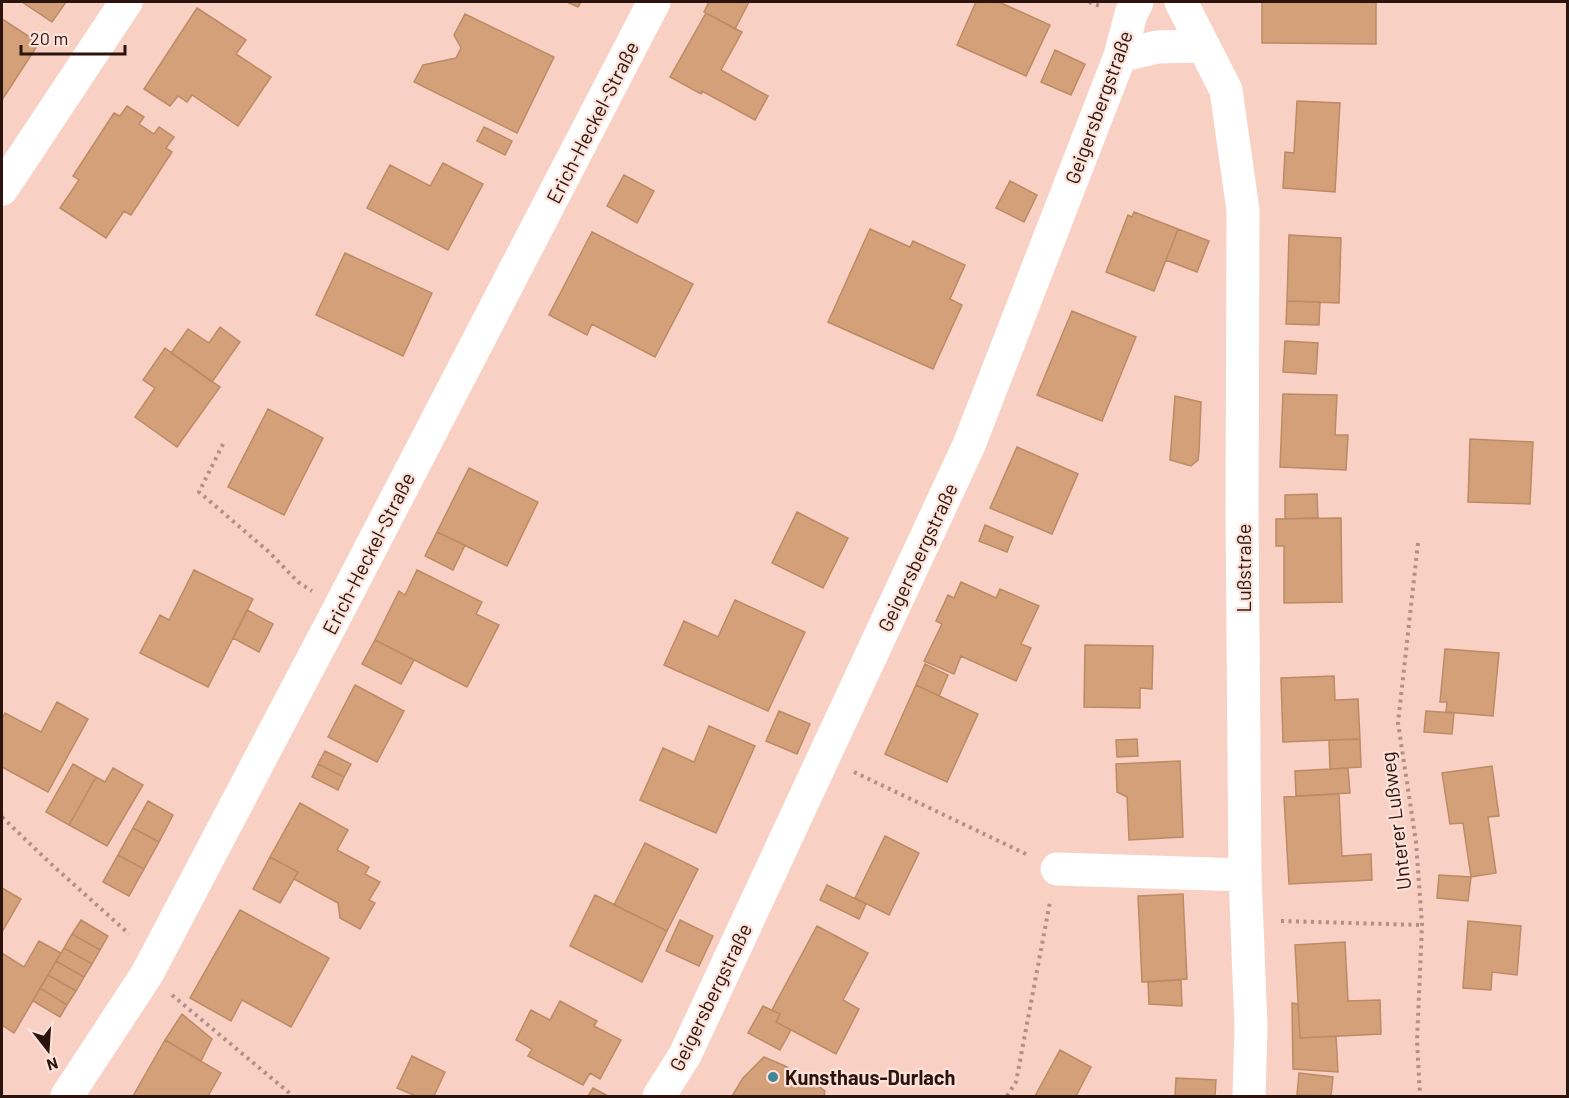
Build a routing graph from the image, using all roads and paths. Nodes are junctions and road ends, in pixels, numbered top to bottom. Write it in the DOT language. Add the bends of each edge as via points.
graph roads {
  1 [pos="126,2"];
  2 [pos="654,2"];
  3 [pos="1137,2"];
  4 [pos="1181,2"];
  5 [pos="1202,46"];
  6 [pos="1120,56"];
  7 [pos="2,189"];
  8 [pos="223,444"];
  9 [pos="1418,543"];
  10 [pos="298,582"];
  11 [pos="823,757"];
  12 [pos="2,817"];
  13 [pos="1057,869"];
  14 [pos="1245,875"];
  15 [pos="114,920"];
  16 [pos="1246,920"];
  17 [pos="1422,925"];
  18 [pos="147,974"];
  19 [pos="67,1096"];
  20 [pos="294,1096"];
  21 [pos="659,1096"];
  22 [pos="1007,1096"];
  23 [pos="1249,1096"];
  24 [pos="1420,1096"];
  1 -- 7 [label="street"];
  2 -- 18 [label="street, Erich-Heckel-Straße"];
  3 -- 6 [label="street, Geigersbergstraße"];
  4 -- 5 [label="street, Lußstraße"];
  5 -- 6 [label="street" via="1157,48"];
  5 -- 14 [label="street, Lußstraße" via="1226,90 1243,210"];
  6 -- 11 [label="street, Geigersbergstraße" via="969,445"];
  8 -- 10 [label="path" via="199,492"];
  9 -- 17 [label="path, Unterer Lußweg" via="1398,723 1416,842"];
  11 -- 13 [label="path"];
  11 -- 21 [label="street, Geigersbergstraße" via="685,1055"];
  12 -- 15 [label="path"];
  13 -- 14 [label="street"];
  13 -- 22 [label="path" via="1016,1082"];
  14 -- 16 [label="street, Lußstraße"];
  16 -- 17 [label="path"];
  16 -- 23 [label="street, Lußstraße" via="1251,1028"];
  17 -- 24 [label="path, Unterer Lußweg" via="1417,1041"];
  18 -- 19 [label="street, Erich-Heckel-Straße"];
  18 -- 20 [label="path"];
}
